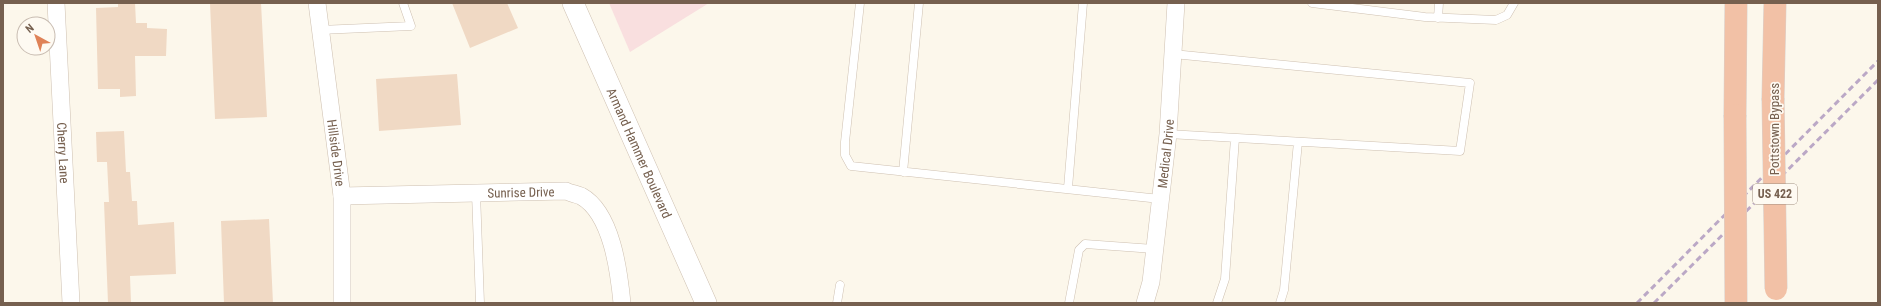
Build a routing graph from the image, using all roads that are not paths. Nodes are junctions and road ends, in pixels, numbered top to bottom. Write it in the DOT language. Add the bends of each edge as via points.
graph roads {
  1 [pos="56,3"];
  2 [pos="317,3"];
  3 [pos="403,3"];
  4 [pos="573,3"];
  5 [pos="860,3"];
  6 [pos="919,3"];
  7 [pos="1083,3"];
  8 [pos="1176,3"];
  9 [pos="1312,3"];
  10 [pos="1439,3"];
  11 [pos="1514,3"];
  12 [pos="1736,3"];
  13 [pos="1775,3"];
  14 [pos="1438,18"];
  15 [pos="320,30"];
  16 [pos="1173,54"];
  17 [pos="1168,134"];
  18 [pos="1234,138"];
  19 [pos="1298,142"];
  20 [pos="903,172"];
  21 [pos="1068,188"];
  22 [pos="476,193"];
  23 [pos="342,196"];
  24 [pos="1160,199"];
  25 [pos="1154,249"];
  26 [pos="840,285"];
  27 [pos="1776,296"];
  28 [pos="71,303"];
  29 [pos="342,303"];
  30 [pos="480,303"];
  31 [pos="622,303"];
  32 [pos="706,303"];
  33 [pos="837,303"];
  34 [pos="1069,303"];
  35 [pos="1144,303"];
  36 [pos="1217,303"];
  37 [pos="1280,303"];
  38 [pos="1736,303"];
  1 -- 28 [label="street, Cherry Lane"];
  2 -- 15 [label="street, Hillside Drive"];
  3 -- 15 [label="lane" via="411,26"];
  4 -- 32 [label="street, Armand Hammer Boulevard"];
  5 -- 20 [label="lane" via="845,155 851,166"];
  6 -- 20 [label="lane"];
  7 -- 21 [label="lane"];
  8 -- 16 [label="street, Medical Drive"];
  9 -- 14 [label="lane"];
  10 -- 14 [label="lane"];
  11 -- 14 [label="lane" via="1507,15 1496,20"];
  12 -- 38 [label="highway, US 422, bridge"];
  13 -- 27 [label="highway, Pottstown Bypass / US 422, bridge" via="1773,98"];
  15 -- 23 [label="street, Hillside Drive"];
  16 -- 17 [label="street, Medical Drive"];
  16 -- 19 [label="lane" via="1470,83 1460,151"];
  17 -- 18 [label="lane"];
  17 -- 24 [label="street, Medical Drive"];
  18 -- 19 [label="lane"];
  18 -- 36 [label="lane" via="1225,279"];
  19 -- 37 [label="lane" via="1284,290"];
  20 -- 21 [label="lane"];
  21 -- 24 [label="lane"];
  22 -- 23 [label="street, Sunrise Drive"];
  22 -- 30 [label="lane"];
  22 -- 31 [label="street, Sunrise Drive" via="566,191 581,196 600,217 614,248"];
  23 -- 29 [label="street, Hillside Drive"];
  24 -- 25 [label="street, Medical Drive"];
  25 -- 34 [label="lane" via="1085,244 1078,250"];
  25 -- 35 [label="street, Medical Drive" via="1151,282"];
  26 -- 33 [label="lane"];
}
